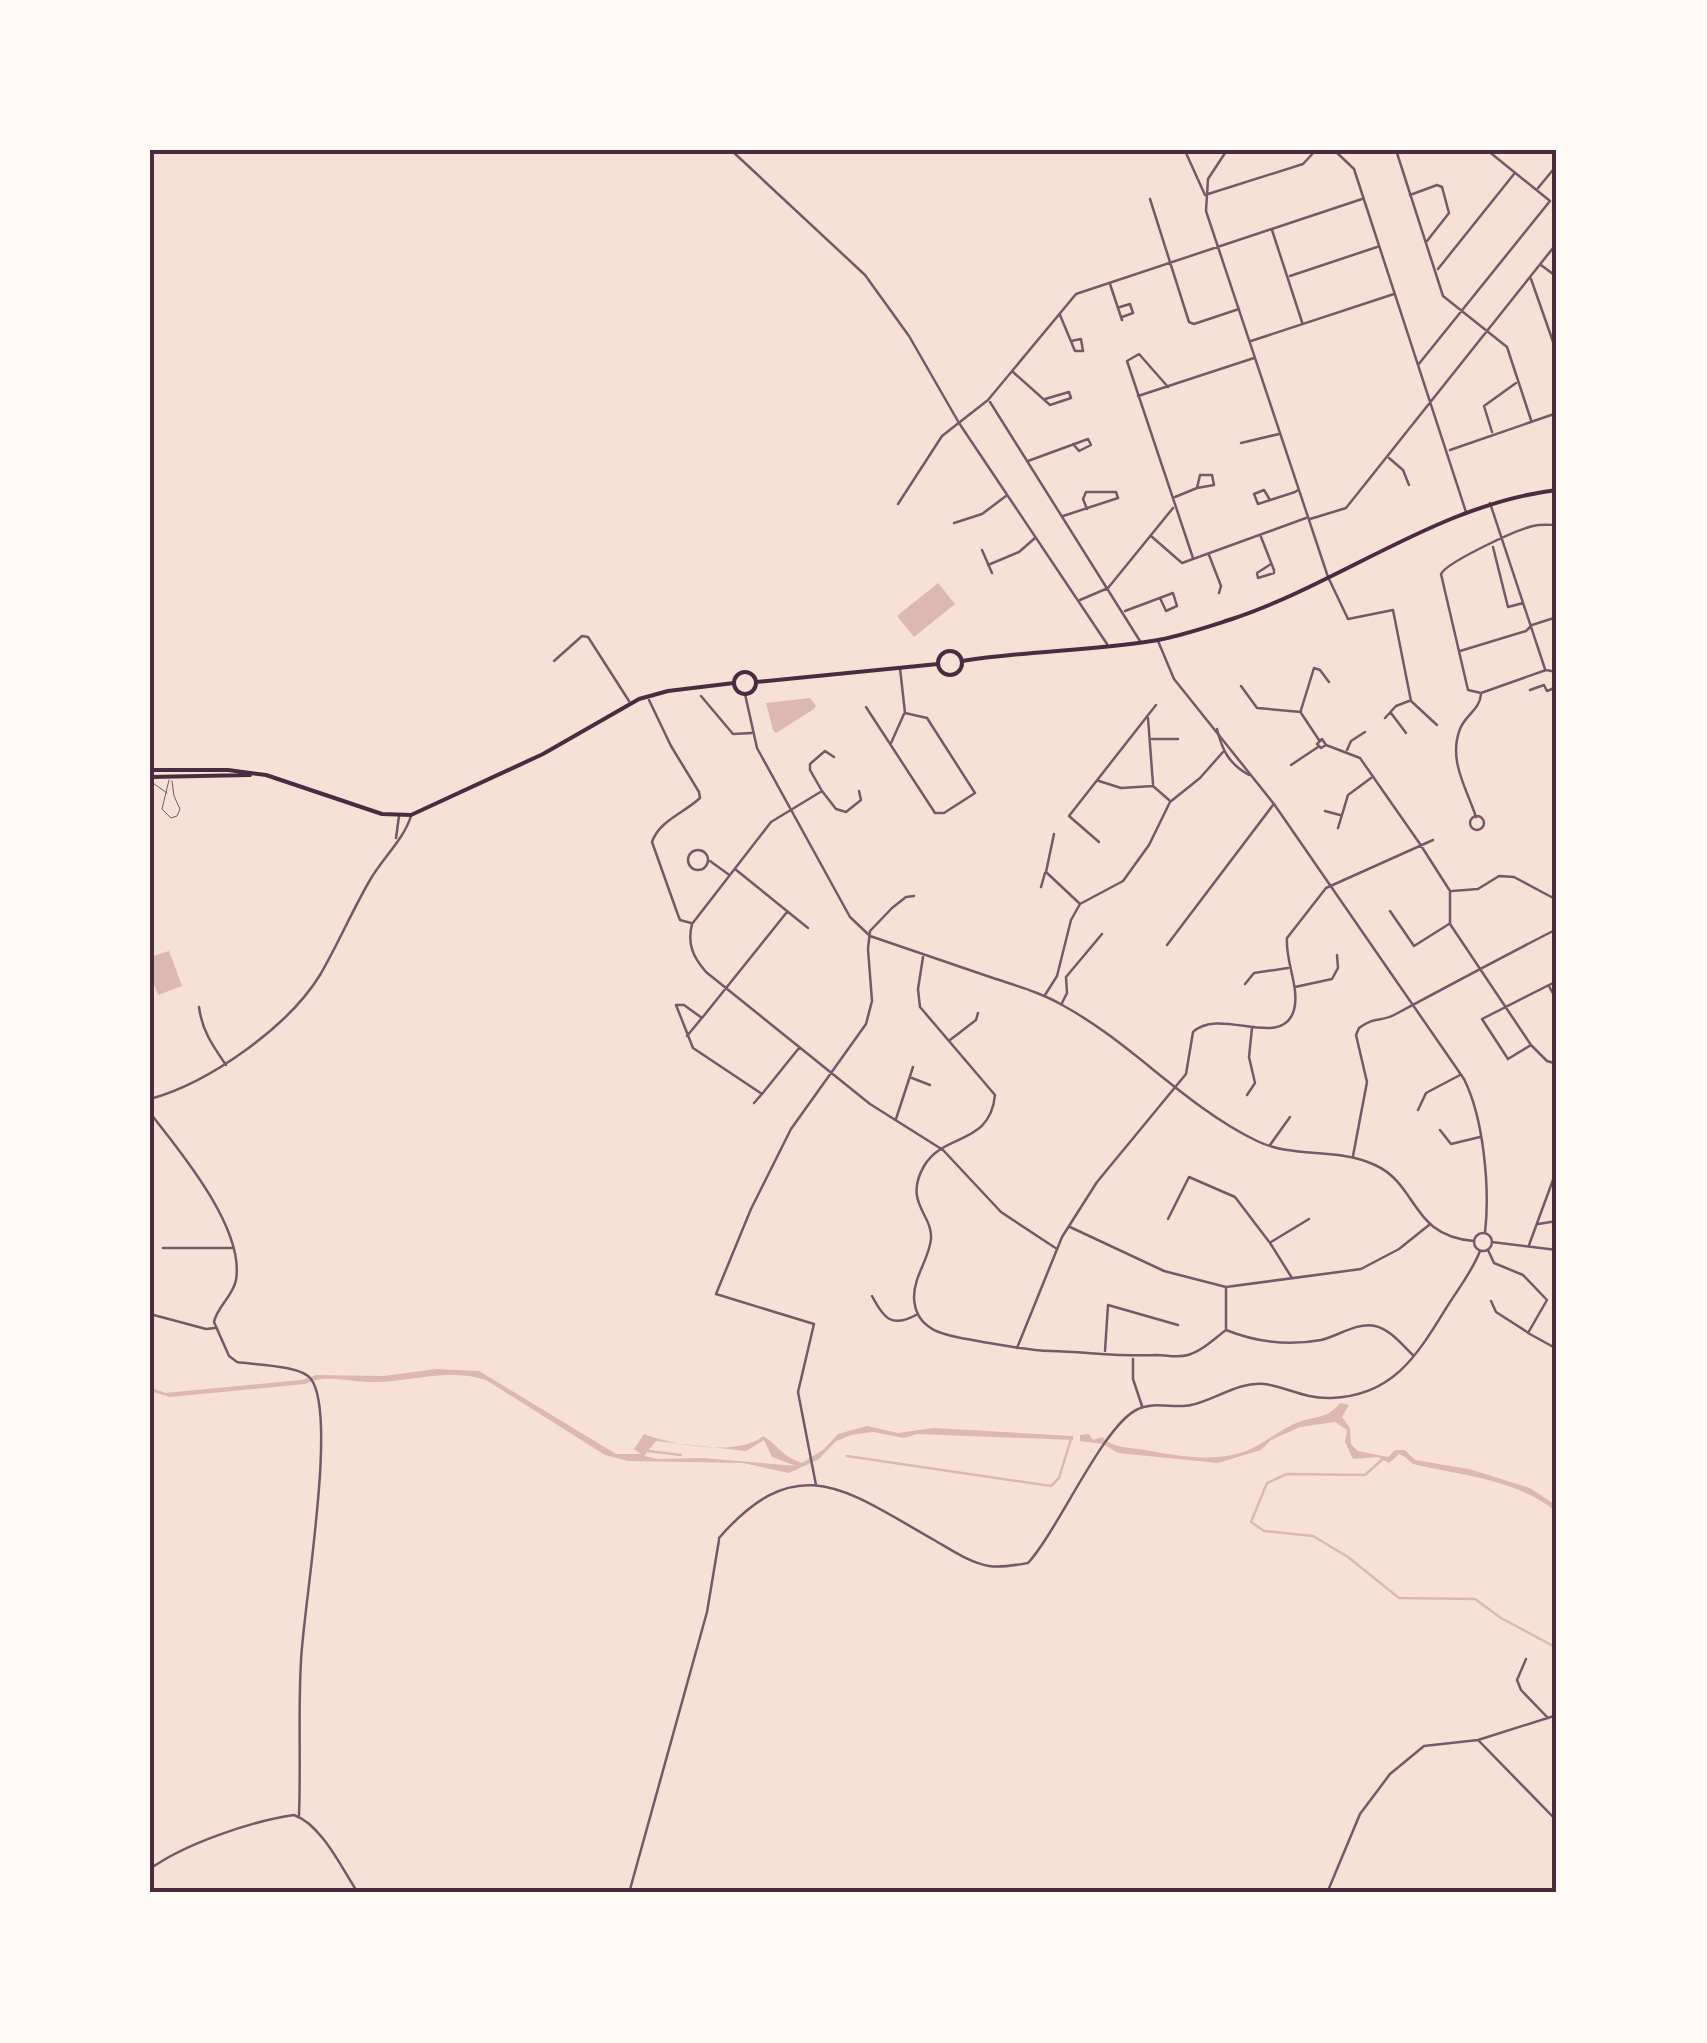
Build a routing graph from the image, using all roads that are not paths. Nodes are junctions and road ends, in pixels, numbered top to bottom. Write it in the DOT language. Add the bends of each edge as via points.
graph roads {
  1 [pos="731,150"];
  2 [pos="1227,150"];
  3 [pos="1316,150"];
  4 [pos="1334,150"];
  5 [pos="1396,150"];
  6 [pos="1487,150"];
  7 [pos="1186,154"];
  8 [pos="1557,165"];
  9 [pos="1551,172"];
  10 [pos="1515,173"];
  11 [pos="1557,177"];
  12 [pos="1537,190"];
  13 [pos="1205,195"];
  14 [pos="1409,195"];
  15 [pos="1150,199"];
  16 [pos="1362,199"];
  17 [pos="1272,228"];
  18 [pos="1557,243"];
  19 [pos="1425,244"];
  20 [pos="1218,246"];
  21 [pos="1378,246"];
  22 [pos="1170,262"];
  23 [pos="1540,264"];
  24 [pos="1436,271"];
  25 [pos="1288,276"];
  26 [pos="1530,278"];
  27 [pos="1557,278"];
  28 [pos="1109,283"];
  29 [pos="1394,294"];
  30 [pos="1118,307"];
  31 [pos="1239,310"];
  32 [pos="1462,311"];
  33 [pos="1059,314"];
  34 [pos="1303,324"];
  35 [pos="1488,332"];
  36 [pos="1071,341"];
  37 [pos="1250,342"];
  38 [pos="1557,352"];
  39 [pos="1255,358"];
  40 [pos="1418,366"];
  41 [pos="1012,371"];
  42 [pos="1518,382"];
  43 [pos="1168,386"];
  44 [pos="1138,396"];
  45 [pos="1045,399"];
  46 [pos="988,400"];
  47 [pos="1430,402"];
  48 [pos="1557,413"];
  49 [pos="1530,420"];
  50 [pos="959,423"];
  51 [pos="1280,434"];
  52 [pos="1490,434"];
  53 [pos="1241,443"];
  54 [pos="1073,444"];
  55 [pos="1448,451"];
  56 [pos="1388,457"];
  57 [pos="1026,461"];
  58 [pos="1409,486"];
  59 [pos="1197,488"];
  60 [pos="1299,489"];
  61 [pos="1557,490"];
  62 [pos="1007,495"];
  63 [pos="1173,497"];
  64 [pos="1270,500"];
  65 [pos="1490,503"];
  66 [pos="898,504"];
  67 [pos="1175,506"];
  68 [pos="1087,509"];
  69 [pos="1466,512"];
  70 [pos="1062,516"];
  71 [pos="1309,518"];
  72 [pos="954,523"];
  73 [pos="1557,526"];
  74 [pos="1260,535"];
  75 [pos="1151,536"];
  76 [pos="1502,536"];
  77 [pos="1036,538"];
  78 [pos="1492,545"];
  79 [pos="982,550"];
  80 [pos="1209,553"];
  81 [pos="1193,558"];
  82 [pos="1271,564"];
  83 [pos="988,565"];
  84 [pos="992,572"];
  85 [pos="1328,578"];
  86 [pos="1108,588"];
  87 [pos="1219,593"];
  88 [pos="1160,598"];
  89 [pos="1080,600"];
  90 [pos="1524,602"];
  91 [pos="1123,612"];
  92 [pos="1557,617"];
  93 [pos="1532,625"];
  94 [pos="1158,640"];
  95 [pos="1140,642"];
  96 [pos="1108,646"];
  97 [pos="1460,650"];
  98 [pos="554,660"];
  99 [pos="962,661"];
  100 [pos="938,664"];
  101 [pos="900,666"];
  102 [pos="1546,670"];
  103 [pos="1557,672"];
  104 [pos="734,682"];
  105 [pos="756,682"];
  106 [pos="1329,682"];
  107 [pos="1241,686"];
  108 [pos="1557,687"];
  109 [pos="1530,690"];
  110 [pos="1481,692"];
  111 [pos="745,694"];
  112 [pos="648,696"];
  113 [pos="700,696"];
  114 [pos="1410,701"];
  115 [pos="630,703"];
  116 [pos="1156,706"];
  117 [pos="866,707"];
  118 [pos="1300,712"];
  119 [pos="1390,712"];
  120 [pos="905,713"];
  121 [pos="1148,717"];
  122 [pos="1385,718"];
  123 [pos="1436,725"];
  124 [pos="1217,729"];
  125 [pos="1364,732"];
  126 [pos="752,733"];
  127 [pos="1406,733"];
  128 [pos="1150,740"];
  129 [pos="1178,740"];
  130 [pos="1319,740"];
  131 [pos="890,744"];
  132 [pos="1326,745"];
  133 [pos="1318,747"];
  134 [pos="1223,752"];
  135 [pos="1347,752"];
  136 [pos="834,758"];
  137 [pos="1291,765"];
  138 [pos="150,776"];
  139 [pos="171,777"];
  140 [pos="1254,777"];
  141 [pos="1372,777"];
  142 [pos="284,780"];
  143 [pos="1097,781"];
  144 [pos="1153,786"];
  145 [pos="859,790"];
  146 [pos="822,791"];
  147 [pos="168,794"];
  148 [pos="1170,802"];
  149 [pos="1274,804"];
  150 [pos="792,810"];
  151 [pos="1325,811"];
  152 [pos="398,816"];
  153 [pos="411,816"];
  154 [pos="1341,816"];
  155 [pos="1476,817"];
  156 [pos="1338,828"];
  157 [pos="1054,834"];
  158 [pos="396,840"];
  159 [pos="1433,840"];
  160 [pos="1099,842"];
  161 [pos="1420,844"];
  162 [pos="708,860"];
  163 [pos="734,868"];
  164 [pos="1046,872"];
  165 [pos="729,875"];
  166 [pos="1329,885"];
  167 [pos="1040,888"];
  168 [pos="1450,891"];
  169 [pos="914,896"];
  170 [pos="1557,900"];
  171 [pos="1080,904"];
  172 [pos="1390,910"];
  173 [pos="787,912"];
  174 [pos="692,924"];
  175 [pos="1450,924"];
  176 [pos="808,928"];
  177 [pos="1557,930"];
  178 [pos="1102,934"];
  179 [pos="870,936"];
  180 [pos="1167,945"];
  181 [pos="923,954"];
  182 [pos="1338,955"];
  183 [pos="1289,968"];
  184 [pos="1482,968"];
  185 [pos="1557,981"];
  186 [pos="1245,984"];
  187 [pos="1548,985"];
  188 [pos="1293,987"];
  189 [pos="726,988"];
  190 [pos="1044,996"];
  191 [pos="1557,1000"];
  192 [pos="1412,1003"];
  193 [pos="1061,1004"];
  194 [pos="1506,1006"];
  195 [pos="199,1007"];
  196 [pos="978,1013"];
  197 [pos="702,1018"];
  198 [pos="1252,1027"];
  199 [pos="687,1036"];
  200 [pos="949,1041"];
  201 [pos="1531,1045"];
  202 [pos="799,1048"];
  203 [pos="1557,1064"];
  204 [pos="226,1066"];
  205 [pos="913,1067"];
  206 [pos="833,1074"];
  207 [pos="1461,1074"];
  208 [pos="910,1077"];
  209 [pos="930,1085"];
  210 [pos="1174,1088"];
  211 [pos="762,1094"];
  212 [pos="1247,1095"];
  213 [pos="150,1098"];
  214 [pos="754,1104"];
  215 [pos="1418,1110"];
  216 [pos="150,1113"];
  217 [pos="1290,1117"];
  218 [pos="895,1120"];
  219 [pos="1440,1130"];
  220 [pos="1480,1137"];
  221 [pos="1269,1147"];
  222 [pos="942,1150"];
  223 [pos="1353,1158"];
  224 [pos="1557,1169"];
  225 [pos="1168,1219"];
  226 [pos="1310,1219"];
  227 [pos="1557,1221"];
  228 [pos="1429,1224"];
  229 [pos="1536,1224"];
  230 [pos="1069,1227"];
  231 [pos="1485,1234"];
  232 [pos="1474,1240"];
  233 [pos="1492,1242"];
  234 [pos="1270,1243"];
  235 [pos="1529,1245"];
  236 [pos="163,1248"];
  237 [pos="232,1248"];
  238 [pos="1057,1248"];
  239 [pos="1488,1250"];
  240 [pos="1557,1250"];
  241 [pos="1480,1251"];
  242 [pos="1292,1280"];
  243 [pos="1226,1287"];
  244 [pos="872,1296"];
  245 [pos="1491,1301"];
  246 [pos="150,1314"];
  247 [pos="918,1314"];
  248 [pos="1178,1325"];
  249 [pos="215,1328"];
  250 [pos="1226,1330"];
  251 [pos="1528,1333"];
  252 [pos="1017,1350"];
  253 [pos="1557,1350"];
  254 [pos="1105,1353"];
  255 [pos="1414,1356"];
  256 [pos="1134,1358"];
  257 [pos="1142,1406"];
  258 [pos="816,1485"];
  259 [pos="1526,1660"];
  260 [pos="1557,1715"];
  261 [pos="1548,1718"];
  262 [pos="1478,1740"];
  263 [pos="299,1816"];
  264 [pos="1557,1821"];
  265 [pos="150,1870"];
  266 [pos="358,1893"];
  267 [pos="629,1893"];
  268 [pos="1327,1893"];
  1 -- 50 [label="street" via="864,275 922,355"];
  2 -- 13 [label="street"];
  3 -- 13 [label="street" via="1302,164"];
  4 -- 16 [label="street" via="1354,169"];
  5 -- 14 [label="street"];
  6 -- 10 [label="street"];
  7 -- 13 [label="street"];
  8 -- 9 [label="street"];
  9 -- 11 [label="street"];
  9 -- 12 [label="street"];
  10 -- 12 [label="street"];
  10 -- 24 [label="street"];
  12 -- 32 [label="street" via="1550,201"];
  13 -- 20 [label="street"];
  14 -- 19 [label="street"];
  14 -- 19 [label="street" via="1440,186 1450,210"];
  15 -- 22 [label="street"];
  16 -- 17 [label="street"];
  16 -- 21 [label="street"];
  17 -- 20 [label="street"];
  17 -- 25 [label="street"];
  18 -- 23 [label="street"];
  19 -- 24 [label="street"];
  20 -- 22 [label="street"];
  20 -- 31 [label="street"];
  21 -- 25 [label="street"];
  21 -- 29 [label="street"];
  22 -- 28 [label="street"];
  22 -- 31 [label="street" via="1191,324"];
  23 -- 26 [label="street"];
  23 -- 27 [label="street"];
  24 -- 32 [label="street" via="1442,296"];
  25 -- 34 [label="street"];
  26 -- 35 [label="street"];
  26 -- 38 [label="street"];
  28 -- 30 [label="street"];
  28 -- 33 [label="street" via="1076,294"];
  29 -- 34 [label="street"];
  29 -- 40 [label="street"];
  30 -- 30 [label="street" via="1122,319 1133,314 1130,304"];
  31 -- 37 [label="street"];
  32 -- 35 [label="street"];
  32 -- 40 [label="street"];
  33 -- 36 [label="street"];
  33 -- 41 [label="street"];
  34 -- 37 [label="street"];
  35 -- 42 [label="street" via="1507,348"];
  35 -- 47 [label="street"];
  37 -- 39 [label="street"];
  39 -- 43 [label="street"];
  39 -- 51 [label="street"];
  40 -- 47 [label="street"];
  41 -- 45 [label="street"];
  41 -- 46 [label="street"];
  42 -- 49 [label="street"];
  42 -- 52 [label="street" via="1484,406"];
  43 -- 44 [label="street"];
  43 -- 44 [label="street" via="1139,354 1127,361"];
  44 -- 63 [label="street"];
  46 -- 50 [label="street"];
  46 -- 57 [label="street"];
  47 -- 55 [label="street"];
  47 -- 56 [label="street"];
  48 -- 49 [label="street"];
  49 -- 52 [label="street"];
  50 -- 62 [label="street"];
  50 -- 66 [label="street" via="942,436"];
  51 -- 53 [label="street"];
  51 -- 60 [label="street"];
  52 -- 55 [label="street"];
  54 -- 57 [label="street"];
  55 -- 69 [label="street"];
  56 -- 58 [label="street"];
  56 -- 71 [label="street" via="1346,508"];
  57 -- 70 [label="street"];
  59 -- 63 [label="street"];
  60 -- 64 [label="street"];
  60 -- 71 [label="street"];
  61 -- 65 [label="main road"];
  62 -- 72 [label="street" via="982,514"];
  62 -- 77 [label="street"];
  63 -- 67 [label="street"];
  65 -- 69 [label="main road"];
  65 -- 76 [label="street"];
  67 -- 75 [label="street"];
  67 -- 81 [label="street"];
  68 -- 68 [label="street" via="1118,498 1116,492 1086,492"];
  68 -- 70 [label="street"];
  69 -- 85 [label="main road"];
  70 -- 86 [label="street"];
  71 -- 74 [label="street"];
  71 -- 85 [label="street"];
  73 -- 76 [label="street"];
  74 -- 80 [label="street"];
  74 -- 82 [label="street"];
  75 -- 81 [label="street" via="1182,563"];
  75 -- 86 [label="street"];
  76 -- 78 [label="street"];
  76 -- 90 [label="street"];
  77 -- 83 [label="street"];
  77 -- 89 [label="street"];
  78 -- 90 [label="street" via="1508,607"];
  78 -- 97 [label="street" via="1445,565 1440,574"];
  79 -- 83 [label="street"];
  80 -- 81 [label="street"];
  80 -- 87 [label="street"];
  83 -- 84 [label="street"];
  85 -- 94 [label="main road" via="1235,618"];
  85 -- 114 [label="street" via="1348,619 1393,610"];
  86 -- 89 [label="street"];
  86 -- 91 [label="street"];
  88 -- 91 [label="street"];
  89 -- 96 [label="street"];
  90 -- 93 [label="street"];
  91 -- 95 [label="street"];
  92 -- 93 [label="street"];
  93 -- 97 [label="street"];
  93 -- 102 [label="street"];
  94 -- 95 [label="main road"];
  94 -- 124 [label="street" via="1168,670"];
  95 -- 96 [label="main road"];
  96 -- 99 [label="main road"];
  97 -- 110 [label="street" via="1468,690"];
  98 -- 115 [label="street" via="588,636"];
  99 -- 100 [label="main road" via="950,651"];
  99 -- 100 [label="main road" via="952,675"];
  100 -- 101 [label="main road"];
  101 -- 105 [label="main road"];
  101 -- 120 [label="street"];
  102 -- 103 [label="street"];
  102 -- 110 [label="street"];
  104 -- 105 [label="main road" via="746,672"];
  104 -- 111 [label="main road"];
  104 -- 112 [label="main road"];
  105 -- 111 [label="main road"];
  106 -- 118 [label="street" via="1314,668"];
  107 -- 118 [label="street" via="1257,708"];
  108 -- 109 [label="street"];
  110 -- 155 [label="street" via="1460,726 1454,759"];
  111 -- 126 [label="street"];
  112 -- 115 [label="main road"];
  112 -- 174 [label="street" via="700,798 662,825 652,842 678,916"];
  113 -- 126 [label="street" via="734,734"];
  114 -- 119 [label="street"];
  114 -- 123 [label="street"];
  115 -- 153 [label="main road" via="544,754"];
  116 -- 121 [label="street"];
  117 -- 131 [label="street"];
  118 -- 130 [label="street"];
  119 -- 122 [label="street"];
  119 -- 127 [label="street"];
  120 -- 131 [label="street"];
  120 -- 131 [label="street" via="928,718 974,793 934,813"];
  121 -- 128 [label="street"];
  121 -- 143 [label="street"];
  124 -- 134 [label="street"];
  124 -- 140 [label="street"];
  125 -- 135 [label="street"];
  126 -- 150 [label="street"];
  128 -- 129 [label="street"];
  128 -- 144 [label="street"];
  130 -- 132 [label="street"];
  130 -- 133 [label="street"];
  132 -- 133 [label="street"];
  132 -- 135 [label="street"];
  133 -- 137 [label="street"];
  134 -- 140 [label="street"];
  134 -- 148 [label="street"];
  135 -- 141 [label="street"];
  136 -- 146 [label="street" via="825,751 810,764"];
  138 -- 139 [label="main road"];
  138 -- 147 [label="lane"];
  139 -- 142 [label="main road"];
  139 -- 142 [label="main road" via="228,770"];
  139 -- 147 [label="lane"];
  139 -- 147 [label="lane" via="179,813 171,818 163,812"];
  140 -- 149 [label="street"];
  141 -- 154 [label="street" via="1348,795"];
  141 -- 161 [label="street"];
  142 -- 152 [label="main road"];
  143 -- 144 [label="street"];
  143 -- 160 [label="street" via="1069,816"];
  144 -- 148 [label="street"];
  145 -- 146 [label="street" via="861,800 846,812"];
  146 -- 150 [label="street"];
  148 -- 171 [label="street" via="1123,881"];
  149 -- 166 [label="street"];
  149 -- 180 [label="street"];
  150 -- 163 [label="street" via="771,822"];
  150 -- 179 [label="street" via="850,917"];
  151 -- 154 [label="street"];
  152 -- 153 [label="main road"];
  152 -- 158 [label="street"];
  153 -- 158 [label="street"];
  154 -- 156 [label="street"];
  157 -- 164 [label="street"];
  158 -- 204 [label="street" via="311,988"];
  159 -- 161 [label="street"];
  161 -- 166 [label="street"];
  161 -- 168 [label="street"];
  162 -- 165 [label="street"];
  163 -- 165 [label="street"];
  163 -- 173 [label="street"];
  164 -- 167 [label="street"];
  164 -- 171 [label="street"];
  165 -- 174 [label="street"];
  166 -- 183 [label="street" via="1288,936"];
  166 -- 192 [label="street"];
  168 -- 170 [label="street" via="1478,889 1499,876"];
  168 -- 175 [label="street"];
  169 -- 179 [label="street" via="892,908"];
  171 -- 190 [label="street" via="1058,976"];
  172 -- 175 [label="street" via="1414,946"];
  173 -- 176 [label="street"];
  173 -- 189 [label="street"];
  174 -- 189 [label="street" via="693,954"];
  175 -- 184 [label="street"];
  177 -- 184 [label="street"];
  178 -- 193 [label="street" via="1066,977"];
  179 -- 181 [label="street"];
  179 -- 206 [label="street" via="866,1024"];
  181 -- 190 [label="street"];
  181 -- 200 [label="street" via="920,1007"];
  182 -- 188 [label="street" via="1332,979"];
  183 -- 186 [label="street" via="1254,974"];
  183 -- 188 [label="street"];
  184 -- 192 [label="street"];
  184 -- 194 [label="street"];
  185 -- 187 [label="street"];
  187 -- 191 [label="street"];
  187 -- 194 [label="street"];
  188 -- 198 [label="street" via="1294,1006 1284,1023"];
  189 -- 197 [label="street"];
  189 -- 202 [label="street"];
  190 -- 193 [label="street"];
  192 -- 207 [label="street"];
  192 -- 223 [label="street" via="1358,1030 1367,1079"];
  193 -- 210 [label="street"];
  194 -- 201 [label="street"];
  194 -- 201 [label="street" via="1482,1018 1500,1047 1508,1059"];
  195 -- 204 [label="street" via="202,1031"];
  196 -- 200 [label="street"];
  197 -- 199 [label="street"];
  197 -- 199 [label="street" via="676,1005"];
  198 -- 210 [label="street" via="1212,1022 1196,1029 1187,1072"];
  198 -- 212 [label="street" via="1248,1053 1255,1083"];
  199 -- 211 [label="street" via="693,1048"];
  200 -- 222 [label="street" via="995,1094 993,1114 982,1127"];
  201 -- 203 [label="street"];
  202 -- 206 [label="street"];
  202 -- 211 [label="street"];
  204 -- 213 [label="street"];
  205 -- 208 [label="street"];
  206 -- 218 [label="street"];
  206 -- 258 [label="street" via="790,1129 716,1294 814,1324 798,1392"];
  207 -- 215 [label="street" via="1426,1093"];
  207 -- 220 [label="street"];
  208 -- 209 [label="street"];
  208 -- 218 [label="street"];
  210 -- 221 [label="street"];
  210 -- 230 [label="street"];
  211 -- 214 [label="street"];
  216 -- 237 [label="street" via="220,1210"];
  217 -- 221 [label="street"];
  218 -- 222 [label="street"];
  219 -- 220 [label="street" via="1451,1144"];
  220 -- 231 [label="street"];
  221 -- 223 [label="street"];
  222 -- 238 [label="street" via="989,1203"];
  222 -- 247 [label="street" via="924,1168 918,1191 931,1239 915,1284"];
  223 -- 228 [label="street" via="1389,1174"];
  224 -- 229 [label="street"];
  225 -- 234 [label="street" via="1189,1177 1235,1198"];
  226 -- 234 [label="street"];
  227 -- 229 [label="street"];
  228 -- 232 [label="street" via="1453,1238"];
  228 -- 242 [label="street" via="1372,1264"];
  229 -- 235 [label="street"];
  230 -- 238 [label="street"];
  230 -- 243 [label="street" via="1164,1270"];
  231 -- 232 [label="street"];
  231 -- 233 [label="street"];
  232 -- 241 [label="street"];
  233 -- 235 [label="street"];
  233 -- 239 [label="street"];
  234 -- 242 [label="street"];
  235 -- 240 [label="street"];
  236 -- 237 [label="street"];
  237 -- 249 [label="street" via="236,1279"];
  238 -- 252 [label="street"];
  239 -- 241 [label="street"];
  239 -- 251 [label="street" via="1494,1263 1522,1275 1547,1300"];
  241 -- 255 [label="street"];
  242 -- 243 [label="street"];
  243 -- 250 [label="street"];
  244 -- 247 [label="street" via="892,1323"];
  245 -- 251 [label="street" via="1496,1312"];
  246 -- 249 [label="street"];
  247 -- 252 [label="street" via="944,1336"];
  248 -- 254 [label="street" via="1108,1305"];
  249 -- 263 [label="street" via="234,1361 309,1376 319,1404 321,1452 301,1660"];
  250 -- 255 [label="street" via="1278,1342 1376,1326"];
  250 -- 256 [label="street" via="1186,1356"];
  251 -- 253 [label="street"];
  252 -- 254 [label="street"];
  254 -- 256 [label="street"];
  255 -- 257 [label="street" via="1386,1384 1364,1394 1328,1398 1264,1384 1190,1406"];
  256 -- 257 [label="street"];
  257 -- 258 [label="street" via="1108,1441 1040,1550 1012,1566 961,1555 842,1491"];
  258 -- 267 [label="street" via="780,1488 719,1538 706,1612"];
  259 -- 261 [label="street" via="1517,1680"];
  260 -- 261 [label="street"];
  261 -- 262 [label="street"];
  262 -- 264 [label="street"];
  262 -- 268 [label="street" via="1424,1746 1390,1774 1360,1814"];
  263 -- 265 [label="street" via="223,1834 170,1854"];
  263 -- 266 [label="street"];
}
